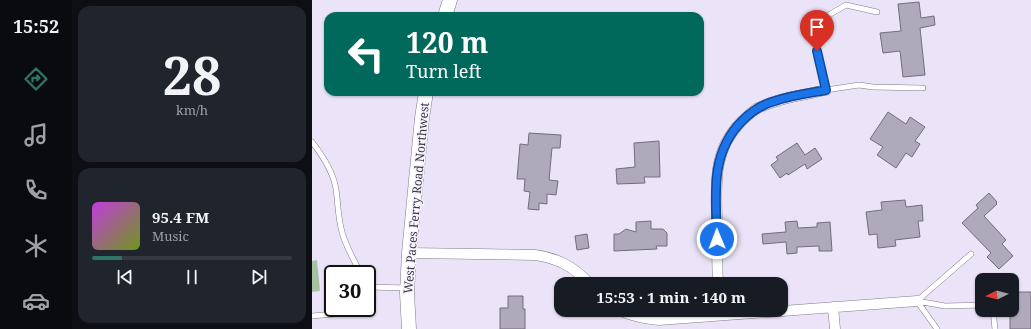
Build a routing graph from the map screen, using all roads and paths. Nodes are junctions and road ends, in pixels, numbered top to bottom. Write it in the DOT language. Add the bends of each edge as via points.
graph roads {
  1 [pos="450,0"];
  2 [pos="446,12"];
  3 [pos="877,12"];
  4 [pos="923,88"];
  5 [pos="826,90"];
  6 [pos="425,96"];
  7 [pos="312,142"];
  8 [pos="409,253"];
  9 [pos="970,254"];
  10 [pos="356,265"];
  11 [pos="583,277"];
  12 [pos="718,277"];
  13 [pos="376,288"];
  14 [pos="407,288"];
  15 [pos="917,301"];
  16 [pos="975,305"];
  17 [pos="833,307"];
  18 [pos="788,309"];
  19 [pos="324,315"];
  20 [pos="312,316"];
  21 [pos="635,317"];
  22 [pos="684,317"];
  23 [pos="994,317"];
  24 [pos="409,329"];
  25 [pos="835,329"];
  26 [pos="937,329"];
  27 [pos="995,329"];
  1 -- 2 [label="main road"];
  3 -- 5 [label="lane" via="846,5 827,16 820,32 817,51"];
  4 -- 5 [label="lane" via="859,85"];
  5 -- 12 [label="street" via="775,101 755,110 729,137 718,162 716,180"];
  6 -- 8 [label="main road, West Paces Ferry Road Northwest"];
  7 -- 10 [label="lane" via="332,176 342,232"];
  8 -- 11 [label="street" via="548,256 573,268"];
  8 -- 14 [label="main road, West Paces Ferry Road Northwest"];
  9 -- 15 [label="lane"];
  13 -- 14 [label="lane"];
  14 -- 24 [label="main road, West Paces Ferry Road Northwest"];
  15 -- 16 [label="lane" via="945,306"];
  15 -- 17 [label="street"];
  15 -- 26 [label="lane"];
  17 -- 18 [label="street"];
  17 -- 25 [label="street"];
  19 -- 20 [label="lane"];
  21 -- 22 [label="street" via="659,320"];
  23 -- 27 [label="lane"];
}
